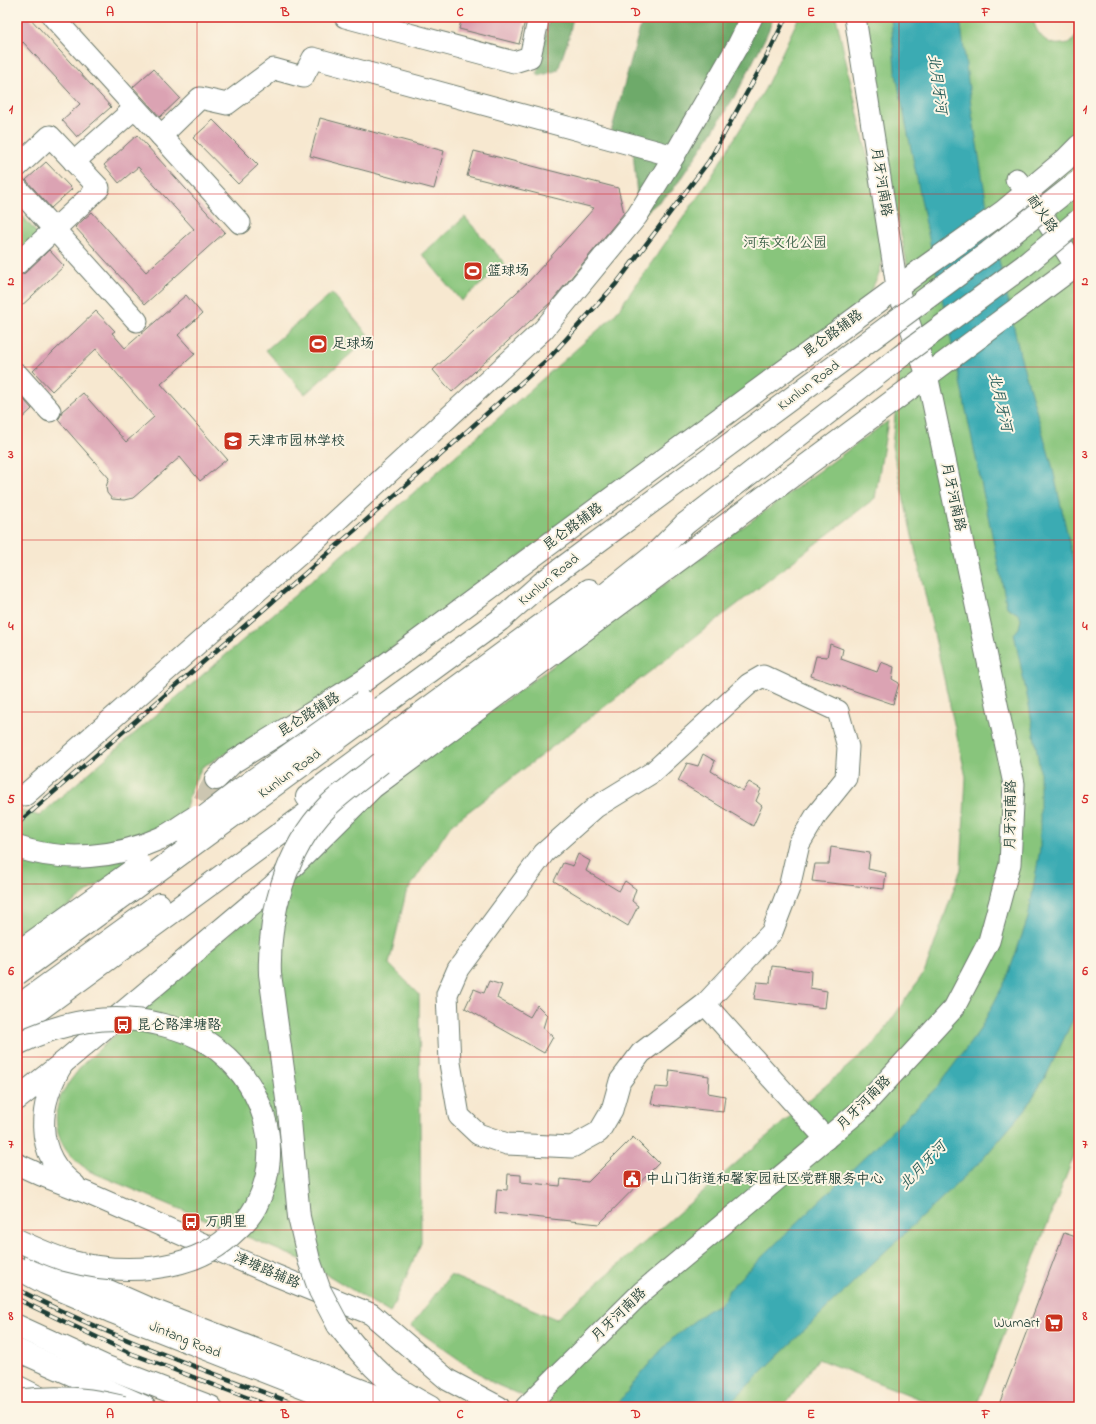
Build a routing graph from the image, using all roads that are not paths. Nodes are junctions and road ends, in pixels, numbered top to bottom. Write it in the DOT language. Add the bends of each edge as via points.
graph roads {
  1 [pos="53,17"];
  2 [pos="345,17"];
  3 [pos="539,17"];
  4 [pos="752,17"];
  5 [pos="855,17"];
  6 [pos="135,108"];
  7 [pos="161,136"];
  8 [pos="1079,146"];
  9 [pos="674,156"];
  10 [pos="74,162"];
  11 [pos="17,167"];
  12 [pos="1079,181"];
  13 [pos="1022,185"];
  14 [pos="17,188"];
  15 [pos="1079,220"];
  16 [pos="240,223"];
  17 [pos="54,229"];
  18 [pos="17,264"];
  19 [pos="1078,266"];
  20 [pos="897,287"];
  21 [pos="138,321"];
  22 [pos="17,374"];
  23 [pos="927,375"];
  24 [pos="50,411"];
  25 [pos="685,524"];
  26 [pos="542,583"];
  27 [pos="381,763"];
  28 [pos="216,779"];
  29 [pos="238,791"];
  30 [pos="17,795"];
  31 [pos="17,848"];
  32 [pos="17,953"];
  33 [pos="17,974"];
  34 [pos="705,1004"];
  35 [pos="17,1007"];
  36 [pos="17,1026"];
  37 [pos="17,1044"];
  38 [pos="64,1062"];
  39 [pos="17,1099"];
  40 [pos="826,1140"];
  41 [pos="17,1164"];
  42 [pos="17,1174"];
  43 [pos="41,1175"];
  44 [pos="87,1193"];
  45 [pos="17,1240"];
  46 [pos="17,1248"];
  47 [pos="17,1268"];
  48 [pos="17,1326"];
  49 [pos="17,1350"];
  50 [pos="17,1386"];
  51 [pos="17,1401"];
  52 [pos="59,1407"];
  53 [pos="123,1407"];
  54 [pos="145,1407"];
  55 [pos="211,1407"];
  56 [pos="355,1407"];
  57 [pos="404,1407"];
  58 [pos="430,1407"];
  59 [pos="499,1407"];
  60 [pos="526,1407"];
  1 -- 6 [label="street"];
  2 -- 3 [label="street" via="514,62 530,57"];
  4 -- 9 [label="street"];
  5 -- 20 [label="street, 月牙河南路"];
  6 -- 7 [label="street"];
  6 -- 10 [label="street"];
  7 -- 9 [label="street" via="200,98 227,104 274,69 303,77 313,58"];
  7 -- 16 [label="street"];
  8 -- 13 [label="main road" via="1065,160"];
  9 -- 30 [label="street" via="637,216 544,329 318,538 25,795"];
  10 -- 11 [label="street" via="50,136"];
  10 -- 17 [label="street" via="99,188"];
  12 -- 26 [label="main road, Kunlun Road, bridge" via="989,252"];
  13 -- 19 [label="street, 耐火路"];
  13 -- 20 [label="main road, 昆仑路辅路" via="1004,211"];
  14 -- 17 [label="street"];
  15 -- 25 [label="main road, Kunlun Road, bridge" via="1025,265 895,361"];
  17 -- 18 [label="street"];
  17 -- 21 [label="street"];
  19 -- 23 [label="main road"];
  20 -- 23 [label="street, 月牙河南路"];
  20 -- 28 [label="main road, 昆仑路辅路" via="365,680 233,762"];
  22 -- 24 [label="street"];
  23 -- 38 [label="main road" via="373,787 272,887"];
  23 -- 40 [label="street, 月牙河南路" via="1014,784 1010,864 989,941 954,1008 858,1112"];
  25 -- 27 [label="main road" via="653,556 561,630"];
  25 -- 35 [label="main road, Kunlun Road" via="646,549 258,834"];
  26 -- 29 [label="main road, bridge" via="495,610 420,661"];
  26 -- 33 [label="main road, Kunlun Road, bridge" via="500,620"];
  27 -- 36 [label="main road, bridge" via="319,804"];
  27 -- 58 [label="main road, bridge" via="327,807 311,826 291,860 275,913 270,974 290,1121 299,1217 309,1260 320,1291 338,1325 373,1367 398,1388"];
  29 -- 31 [label="main road, bridge" via="162,838 124,851 56,856"];
  29 -- 32 [label="main road, bridge" via="170,845"];
  34 -- 34 [label="street" via="772,932 789,888 799,844 817,814 846,778 848,747 838,711 763,676 749,684 653,772 596,807 544,853 458,969 447,994 450,1063 459,1116 478,1134 507,1144 572,1147 599,1132 612,1110 620,1082 641,1054"];
  34 -- 40 [label="street"];
  37 -- 45 [label="main road, bridge" via="56,1028 98,1019 148,1021 183,1030 208,1043 243,1075 255,1092 263,1112 270,1150 267,1173 256,1207 244,1223 225,1240 194,1258 152,1268 103,1268 68,1261"];
  38 -- 39 [label="main road"];
  38 -- 44 [label="street" via="46,1100 44,1135 47,1148 59,1171"];
  40 -- 60 [label="street, 月牙河南路" via="644,1291"];
  41 -- 43 [label="street, 津塘路辅路"];
  42 -- 43 [label="street"];
  43 -- 44 [label="street, 津塘路辅路"];
  44 -- 59 [label="street, 津塘路辅路" via="371,1314 448,1380"];
  46 -- 57 [label="main road" via="147,1308"];
  47 -- 56 [label="main road, Jintang Road" via="110,1311"];
  48 -- 55 [label="main road" via="104,1366"];
  49 -- 54 [label="main road"];
  50 -- 52 [label="street"];
  51 -- 53 [label="main road, bridge" via="69,1398"];
}
